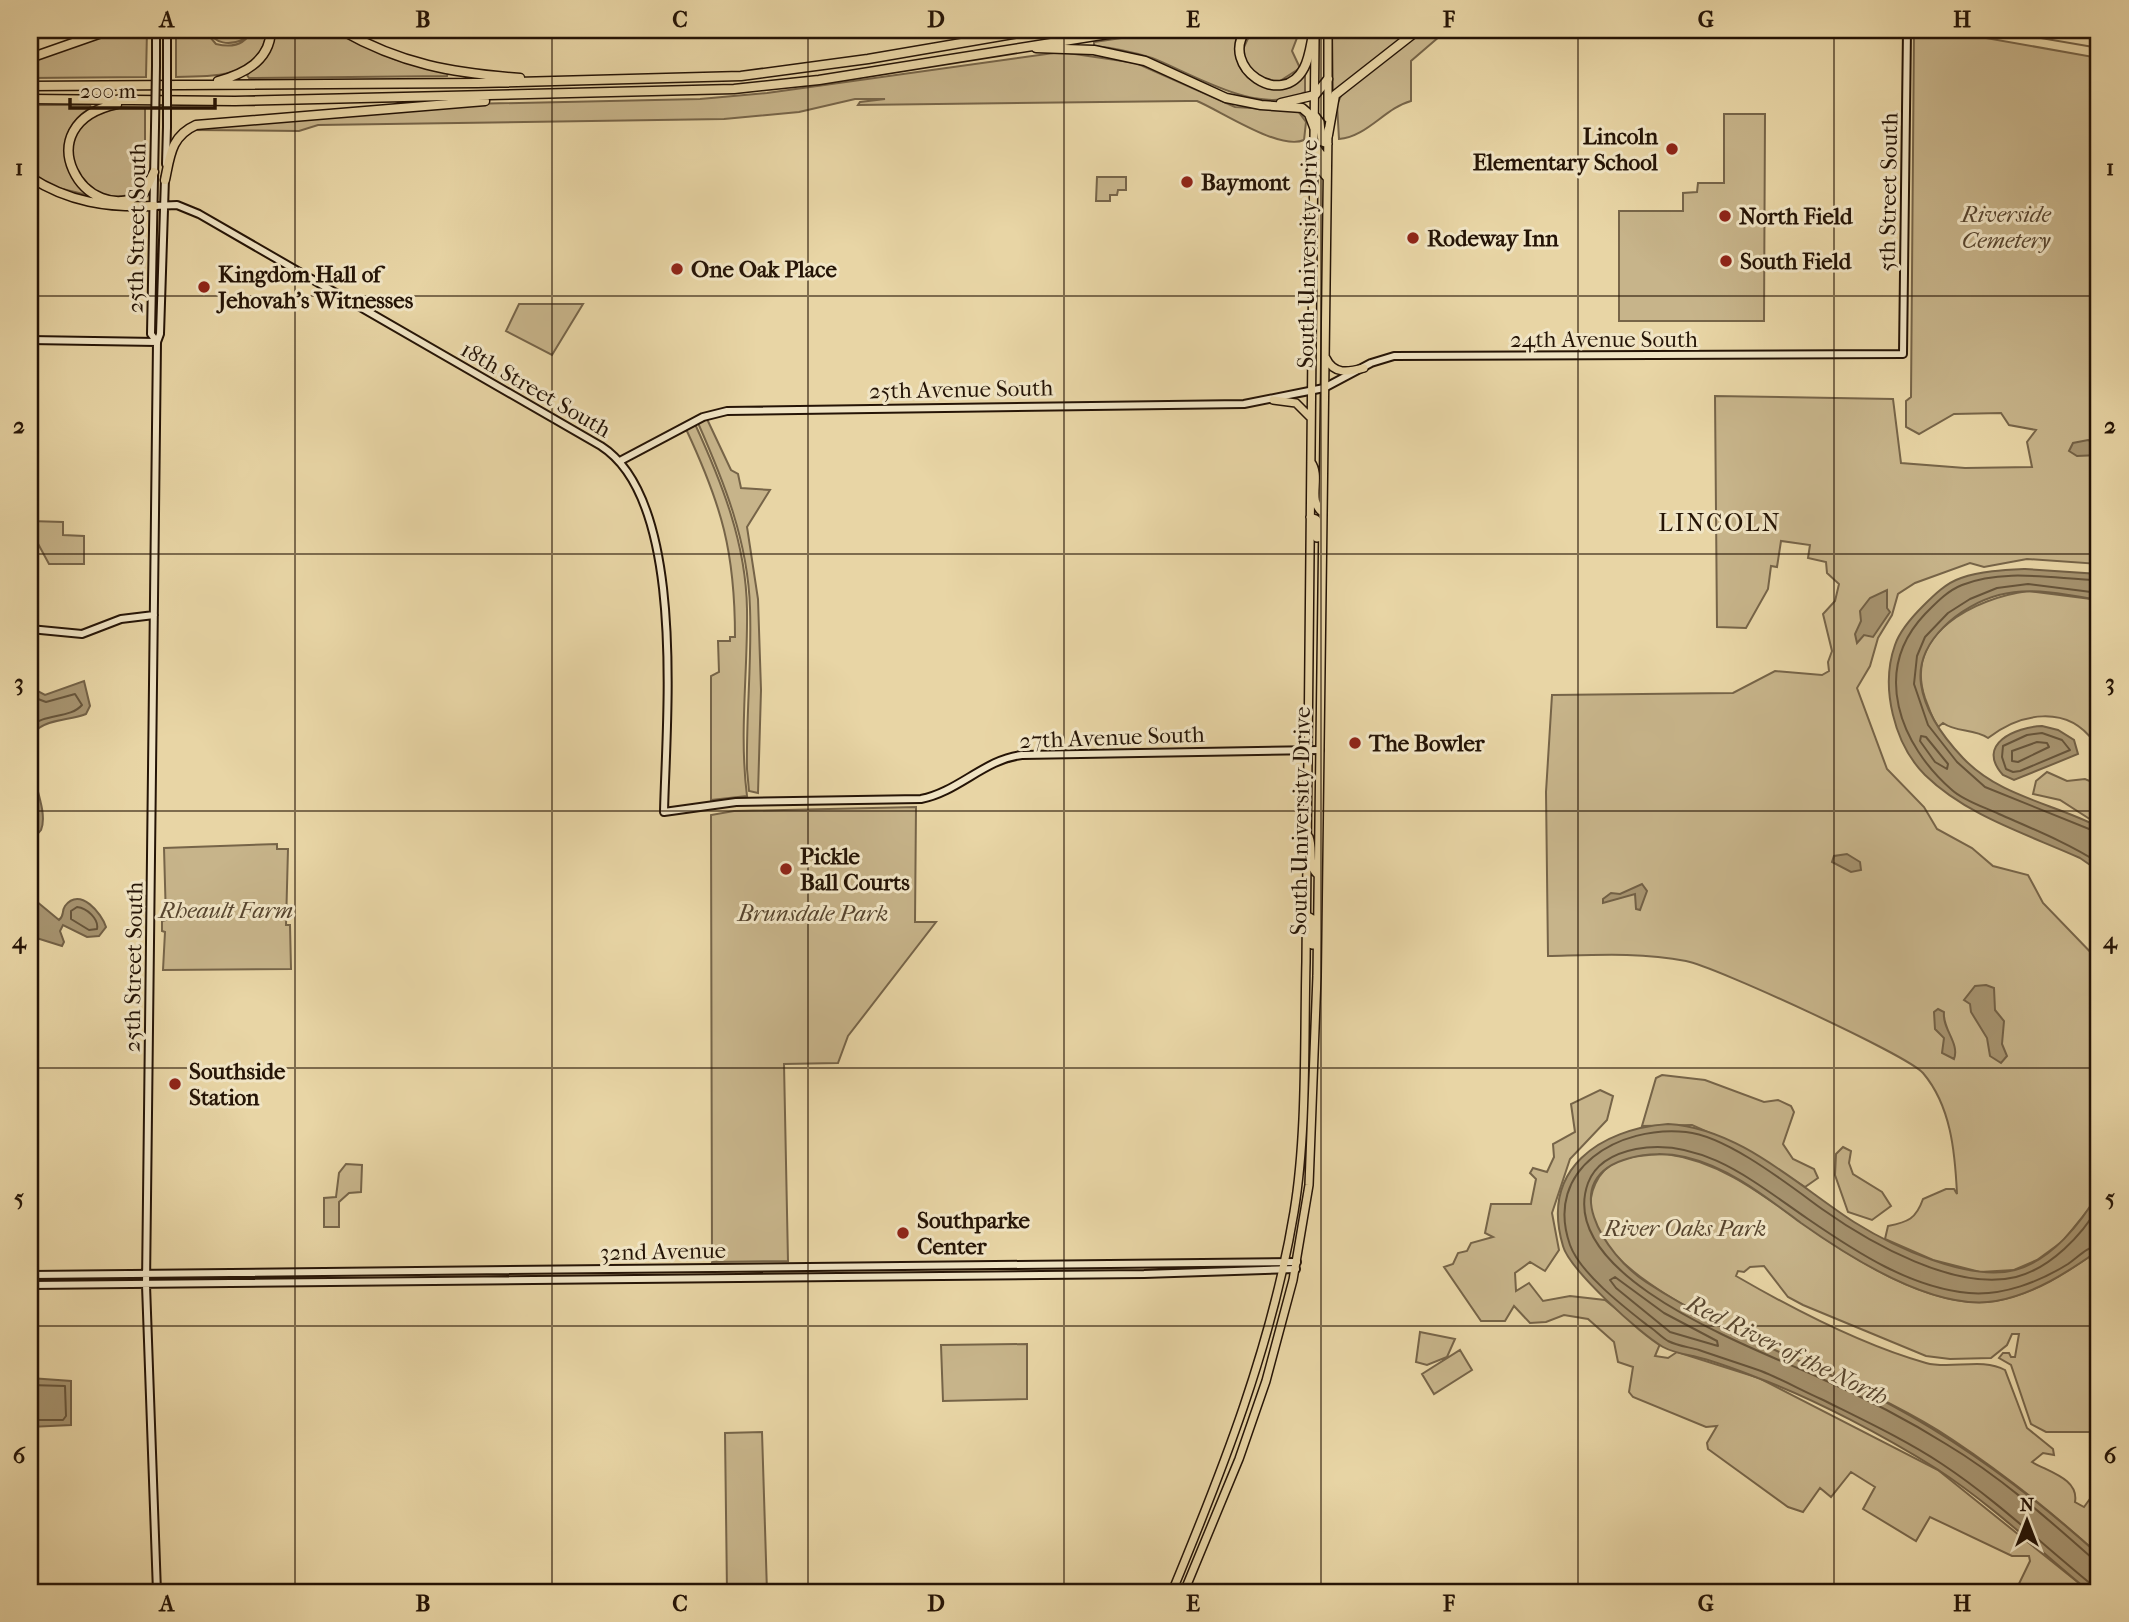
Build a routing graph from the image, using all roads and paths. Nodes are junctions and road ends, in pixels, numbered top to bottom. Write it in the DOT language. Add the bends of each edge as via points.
graph roads {
  1 [pos="110,30"];
  2 [pos="156,30"];
  3 [pos="167,30"];
  4 [pos="271,30"];
  5 [pos="341,30"];
  6 [pos="1037,30"];
  7 [pos="1132,30"];
  8 [pos="1246,30"];
  9 [pos="1314,30"];
  10 [pos="1328,30"];
  11 [pos="1418,30"];
  12 [pos="1907,30"];
  13 [pos="1019,48"];
  14 [pos="30,58"];
  15 [pos="1328,79"];
  16 [pos="572,82"];
  17 [pos="208,85"];
  18 [pos="30,86"];
  19 [pos="553,95"];
  20 [pos="1315,95"];
  21 [pos="30,99"];
  22 [pos="140,100"];
  23 [pos="1261,105"];
  24 [pos="1314,113"];
  25 [pos="1314,127"];
  26 [pos="1328,139"];
  27 [pos="1313,143"];
  28 [pos="154,172"];
  29 [pos="30,177"];
  30 [pos="1327,179"];
  31 [pos="165,180"];
  32 [pos="164,204"];
  33 [pos="154,206"];
  34 [pos="30,340"];
  35 [pos="157,342"];
  36 [pos="1324,353"];
  37 [pos="1903,354"];
  38 [pos="1364,368"];
  39 [pos="1324,388"];
  40 [pos="1311,389"];
  41 [pos="1273,400"];
  42 [pos="1311,418"];
  43 [pos="620,461"];
  44 [pos="1311,461"];
  45 [pos="1322,512"];
  46 [pos="1311,517"];
  47 [pos="1321,559"];
  48 [pos="154,615"];
  49 [pos="30,629"];
  50 [pos="1308,750"];
  51 [pos="1320,750"];
  52 [pos="664,812"];
  53 [pos="1307,833"];
  54 [pos="1318,875"];
  55 [pos="1306,915"];
  56 [pos="1317,962"];
  57 [pos="1296,1265"];
  58 [pos="1282,1266"];
  59 [pos="30,1275"];
  60 [pos="146,1275"];
  61 [pos="30,1285"];
  62 [pos="146,1285"];
  63 [pos="157,1592"];
  64 [pos="1171,1592"];
  65 [pos="1184,1592"];
  1 -- 14 [label="highway"];
  2 -- 28 [label="main road, 25th Street South, bridge"];
  3 -- 31 [label="main road, 25th Street South, bridge"];
  4 -- 17 [label="highway" via="267,50 257,64"];
  5 -- 16 [label="highway" via="392,56 457,73"];
  6 -- 16 [label="highway" via="768,73"];
  7 -- 13 [label="highway"];
  8 -- 9 [label="highway" via="1241,52 1246,71 1260,83 1274,85 1304,69"];
  9 -- 20 [label="main road, South University Drive"];
  10 -- 15 [label="main road, South University Drive"];
  11 -- 26 [label="highway" via="1335,95"];
  12 -- 37 [label="main road, 5th Street South"];
  13 -- 19 [label="highway" via="734,89"];
  13 -- 23 [label="highway" via="1128,56 1226,98"];
  15 -- 20 [label="highway"];
  15 -- 26 [label="main road, South University Drive"];
  16 -- 17 [label="highway"];
  17 -- 18 [label="highway"];
  19 -- 22 [label="highway"];
  19 -- 31 [label="highway" via="196,125 174,143"];
  20 -- 23 [label="highway"];
  20 -- 24 [label="main road, South University Drive"];
  21 -- 22 [label="highway"];
  22 -- 28 [label="highway" via="89,113 77,124 68,152 75,177 100,197 136,198 144,193"];
  23 -- 25 [label="highway" via="1302,108"];
  24 -- 25 [label="main road, South University Drive"];
  24 -- 26 [label="main road" via="1320,121 1322,142"];
  25 -- 27 [label="main road, South University Drive"];
  26 -- 30 [label="main road, South University Drive"];
  27 -- 30 [label="main road" via="1322,155 1321,172"];
  27 -- 40 [label="main road, South University Drive"];
  28 -- 33 [label="main road, 25th Street South"];
  29 -- 33 [label="highway" via="88,203"];
  30 -- 36 [label="main road, South University Drive"];
  31 -- 32 [label="main road, 25th Street South"];
  32 -- 33 [label="main road, 18th Street South"];
  32 -- 35 [label="main road, 25th Street South"];
  32 -- 43 [label="main road, 18th Street South" via="200,214"];
  33 -- 35 [label="main road, 25th Street South" via="151,334"];
  34 -- 35 [label="main road"];
  35 -- 48 [label="main road, 25th Street South"];
  36 -- 38 [label="main road" via="1336,370"];
  36 -- 39 [label="main road, South University Drive"];
  37 -- 38 [label="main road, 24th Avenue South" via="1406,355 1383,358"];
  38 -- 39 [label="main road, 24th Avenue South"];
  39 -- 40 [label="main road, 24th Avenue South"];
  39 -- 45 [label="main road, South University Drive"];
  40 -- 41 [label="main road, 25th Avenue South"];
  40 -- 42 [label="main road, South University Drive"];
  41 -- 42 [label="main road" via="1296,403"];
  41 -- 43 [label="main road, 25th Avenue South" via="727,411 704,417"];
  42 -- 44 [label="main road, South University Drive"];
  43 -- 52 [label="main road, 18th Street South" via="639,493 660,557 666,613"];
  44 -- 45 [label="main road" via="1316,468 1315,501"];
  44 -- 46 [label="main road, South University Drive"];
  45 -- 47 [label="main road, South University Drive"];
  46 -- 47 [label="main road" via="1317,523"];
  46 -- 50 [label="main road, South University Drive"];
  47 -- 51 [label="main road, South University Drive"];
  48 -- 49 [label="main road" via="121,619 82,634"];
  48 -- 60 [label="main road, 25th Street South"];
  50 -- 51 [label="main road, 27th Avenue South"];
  50 -- 52 [label="main road, 27th Avenue South" via="1022,755 989,767 946,793 921,799 736,802"];
  50 -- 53 [label="main road, South University Drive"];
  51 -- 54 [label="main road, South University Drive"];
  53 -- 54 [label="main road" via="1312,866"];
  53 -- 55 [label="main road, South University Drive"];
  54 -- 56 [label="main road, South University Drive"];
  55 -- 56 [label="main road" via="1313,919 1312,954"];
  55 -- 58 [label="main road, South University Drive" via="1300,1139 1294,1212"];
  56 -- 57 [label="main road, South University Drive" via="1309,1185"];
  57 -- 58 [label="main road, 32nd Avenue"];
  57 -- 65 [label="main road, South University Drive" via="1253,1420"];
  58 -- 60 [label="main road, 32nd Avenue"];
  58 -- 62 [label="main road, 32nd Avenue" via="1144,1274"];
  58 -- 64 [label="main road, South University Drive" via="1236,1436"];
  59 -- 60 [label="main road, 32nd Avenue"];
  60 -- 62 [label="main road, 25th Street South"];
  61 -- 62 [label="main road, 32nd Avenue"];
  62 -- 63 [label="main road, 25th Street South"];
}
